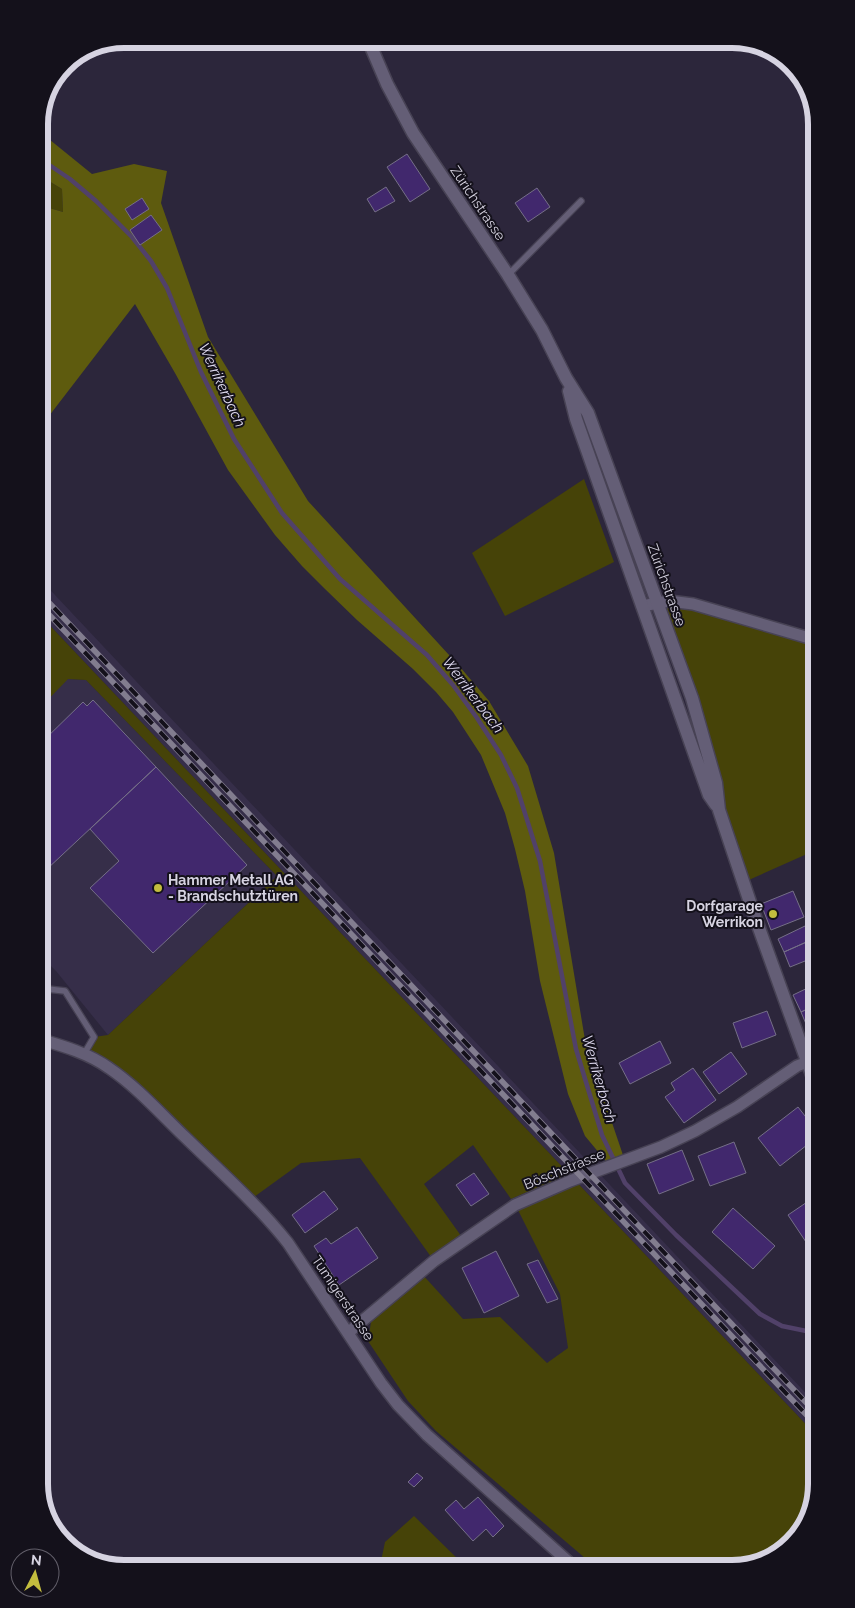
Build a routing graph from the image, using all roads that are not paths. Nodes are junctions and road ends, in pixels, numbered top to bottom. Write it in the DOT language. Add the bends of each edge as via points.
graph roads {
  1 [pos="372,48"];
  2 [pos="581,201"];
  3 [pos="508,275"];
  4 [pos="566,378"];
  5 [pos="658,602"];
  6 [pos="642,606"];
  7 [pos="808,638"];
  8 [pos="719,810"];
  9 [pos="48,989"];
  10 [pos="48,1042"];
  11 [pos="84,1054"];
  12 [pos="808,1055"];
  13 [pos="806,1057"];
  14 [pos="808,1063"];
  15 [pos="349,1332"];
  16 [pos="566,1560"];
  1 -- 3 [label="main road, Zürichstrasse" via="414,133"];
  2 -- 3 [label="lane"];
  3 -- 4 [label="main road, Zürichstrasse" via="542,330"];
  4 -- 5 [label="main road, Zürichstrasse" via="588,413"];
  4 -- 6 [label="main road, Zürichstrasse" via="576,419"];
  5 -- 6 [label="street"];
  5 -- 7 [label="street" via="693,604"];
  5 -- 8 [label="main road, Zürichstrasse" via="692,698 716,782"];
  6 -- 8 [label="main road, Zürichstrasse" via="709,795"];
  8 -- 13 [label="main road, Zürichstrasse"];
  9 -- 11 [label="lane" via="65,991 94,1037"];
  10 -- 11 [label="street, Tumigerstrasse"];
  11 -- 15 [label="street, Tumigerstrasse" via="133,1087 255,1205 288,1243"];
  12 -- 13 [label="street, Böschstrasse"];
  13 -- 14 [label="main road, Zürichstrasse"];
  13 -- 15 [label="street, Böschstrasse" via="737,1107 695,1131 515,1205 434,1261"];
  15 -- 16 [label="street, Tumigerstrasse" via="381,1383 427,1436"];
}
